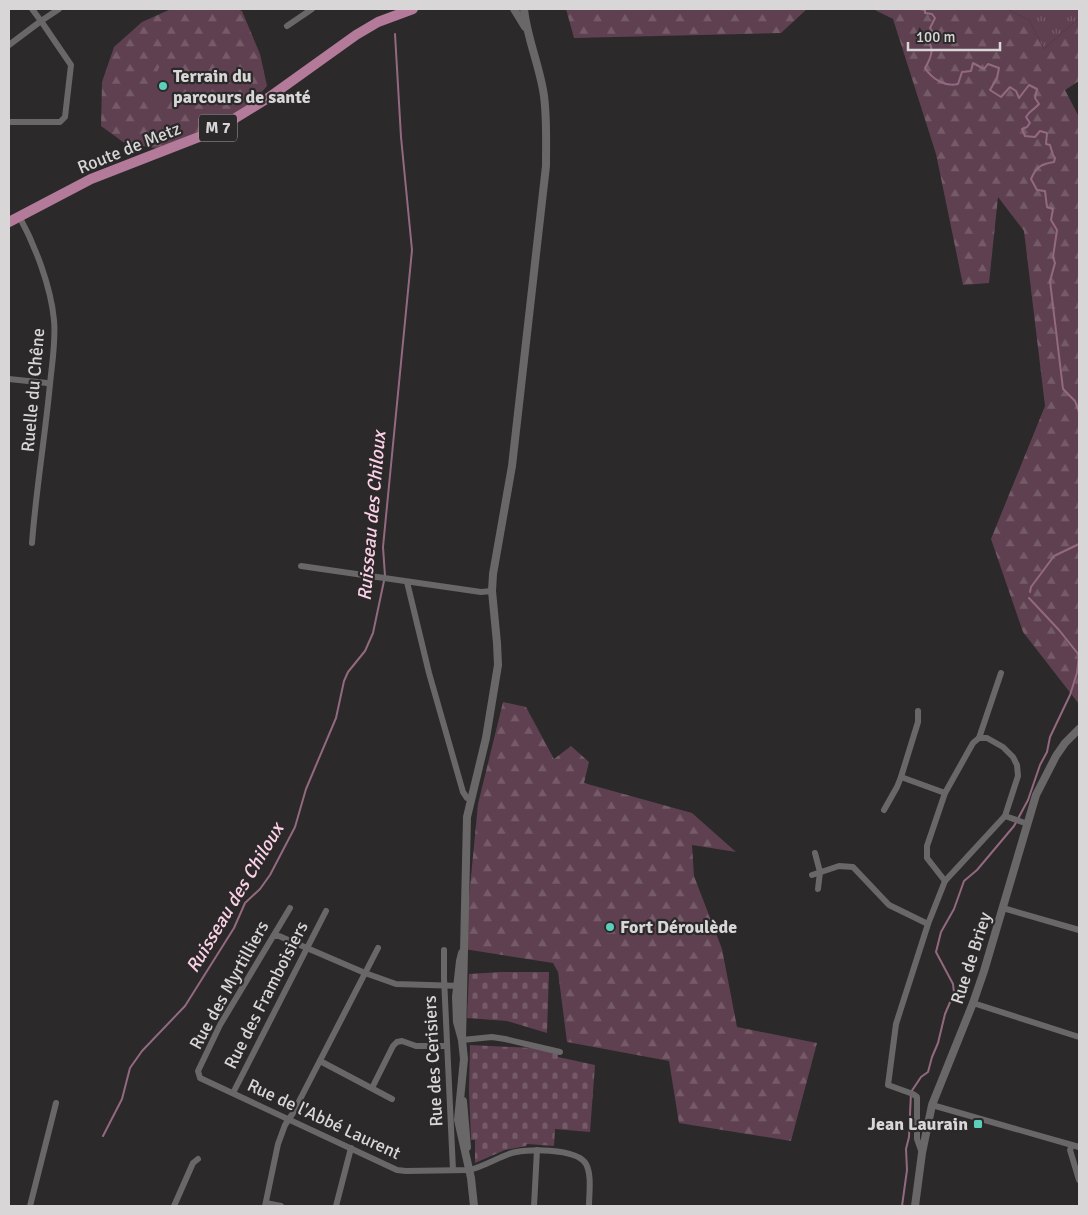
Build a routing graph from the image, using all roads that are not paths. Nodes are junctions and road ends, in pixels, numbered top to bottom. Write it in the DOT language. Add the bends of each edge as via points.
graph roads {
  1 [pos="32,9"];
  2 [pos="59,9"];
  3 [pos="312,9"];
  4 [pos="413,9"];
  5 [pos="514,9"];
  6 [pos="524,9"];
  7 [pos="41,21"];
  8 [pos="287,26"];
  9 [pos="527,31"];
  10 [pos="9,45"];
  11 [pos="9,122"];
  12 [pos="19,216"];
  13 [pos="9,222"];
  14 [pos="9,379"];
  15 [pos="47,383"];
  16 [pos="32,543"];
  17 [pos="301,566"];
  18 [pos="407,582"];
  19 [pos="492,591"];
  20 [pos="1002,673"];
  21 [pos="918,711"];
  22 [pos="1079,729"];
  23 [pos="980,738"];
  24 [pos="901,777"];
  25 [pos="945,793"];
  26 [pos="470,799"];
  27 [pos="884,810"];
  28 [pos="1008,817"];
  29 [pos="1026,823"];
  30 [pos="815,853"];
  31 [pos="820,872"];
  32 [pos="812,875"];
  33 [pos="945,881"];
  34 [pos="818,889"];
  35 [pos="290,908"];
  36 [pos="1003,908"];
  37 [pos="326,911"];
  38 [pos="928,924"];
  39 [pos="1079,930"];
  40 [pos="275,936"];
  41 [pos="307,948"];
  42 [pos="378,948"];
  43 [pos="444,950"];
  44 [pos="365,973"];
  45 [pos="444,985"];
  46 [pos="460,986"];
  47 [pos="974,1003"];
  48 [pos="1079,1037"];
  49 [pos="462,1040"];
  50 [pos="447,1046"];
  51 [pos="560,1052"];
  52 [pos="320,1061"];
  53 [pos="200,1078"];
  54 [pos="372,1088"];
  55 [pos="229,1091"];
  56 [pos="392,1099"];
  57 [pos="56,1103"];
  58 [pos="932,1105"];
  59 [pos="290,1119"];
  60 [pos="1072,1144"];
  61 [pos="1079,1147"];
  62 [pos="350,1148"];
  63 [pos="537,1150"];
  64 [pos="922,1153"];
  65 [pos="198,1159"];
  66 [pos="453,1170"];
  67 [pos="469,1170"];
  68 [pos="1079,1180"];
  69 [pos="266,1205"];
  70 [pos="30,1206"];
  71 [pos="174,1206"];
  72 [pos="281,1206"];
  73 [pos="336,1206"];
  74 [pos="474,1206"];
  75 [pos="534,1206"];
  76 [pos="588,1206"];
  77 [pos="915,1206"];
  1 -- 7 [label="street"];
  2 -- 7 [label="street"];
  3 -- 8 [label="street"];
  4 -- 12 [label="main road, Route de Metz / M 7" via="378,22 356,35 229,122 91,179"];
  5 -- 9 [label="street"];
  6 -- 9 [label="street"];
  7 -- 10 [label="street"];
  7 -- 11 [label="street" via="72,65 65,117 60,122"];
  9 -- 19 [label="street" via="544,95 546,166 512,466 496,550"];
  12 -- 13 [label="main road, Route de Metz / M 7"];
  12 -- 16 [label="street, Ruelle du Chêne" via="51,300 54,335"];
  14 -- 15 [label="street"];
  17 -- 18 [label="street"];
  18 -- 19 [label="street"];
  18 -- 26 [label="street" via="463,792"];
  19 -- 26 [label="street" via="498,665 486,738"];
  20 -- 23 [label="street"];
  21 -- 24 [label="street" via="918,722"];
  22 -- 29 [label="street, Rue de Briey" via="1048,769"];
  23 -- 25 [label="street" via="973,743"];
  23 -- 28 [label="street" via="987,738 1003,747 1017,765 1018,776"];
  24 -- 25 [label="street"];
  24 -- 27 [label="street"];
  25 -- 33 [label="street" via="926,851 928,861"];
  26 -- 46 [label="street" via="465,972"];
  28 -- 29 [label="street"];
  28 -- 33 [label="street"];
  29 -- 36 [label="street, Rue de Briey"];
  30 -- 31 [label="street"];
  31 -- 32 [label="street"];
  31 -- 34 [label="street"];
  31 -- 38 [label="street" via="839,866 853,867 889,905"];
  33 -- 38 [label="street"];
  35 -- 40 [label="street, Rue des Myrtilliers"];
  36 -- 39 [label="street"];
  36 -- 47 [label="street, Rue de Briey"];
  37 -- 41 [label="street, Rue des Framboisiers"];
  38 -- 64 [label="street" via="898,1014 888,1084 917,1099 917,1142"];
  40 -- 41 [label="street"];
  40 -- 53 [label="street, Rue des Myrtilliers" via="220,1025 198,1071"];
  41 -- 44 [label="street"];
  41 -- 55 [label="street, Rue des Framboisiers"];
  42 -- 44 [label="street"];
  43 -- 45 [label="street, Rue des Cerisiers"];
  44 -- 45 [label="street" via="396,984"];
  44 -- 52 [label="street"];
  45 -- 46 [label="street"];
  45 -- 50 [label="street, Rue des Cerisiers"];
  46 -- 49 [label="street"];
  47 -- 48 [label="street"];
  47 -- 58 [label="street, Rue de Briey"];
  49 -- 51 [label="street" via="505,1039"];
  49 -- 67 [label="street"];
  50 -- 54 [label="street" via="397,1042"];
  50 -- 66 [label="street, Rue des Cerisiers"];
  52 -- 54 [label="street"];
  52 -- 59 [label="street"];
  53 -- 55 [label="street, Rue de l'Abbé Laurent"];
  54 -- 56 [label="street"];
  55 -- 59 [label="street, Rue de l'Abbé Laurent"];
  57 -- 70 [label="street"];
  58 -- 60 [label="street"];
  58 -- 64 [label="street, Rue de Briey"];
  59 -- 62 [label="street, Rue de l'Abbé Laurent"];
  59 -- 69 [label="street" via="278,1144"];
  60 -- 61 [label="street"];
  60 -- 68 [label="street" via="1070,1150"];
  62 -- 66 [label="street, Rue de l'Abbé Laurent" via="401,1171"];
  62 -- 73 [label="street"];
  63 -- 67 [label="street" via="509,1153"];
  63 -- 75 [label="street"];
  63 -- 76 [label="street" via="570,1154 585,1163"];
  64 -- 77 [label="street, Rue de Briey"];
  65 -- 71 [label="street" via="193,1163"];
  66 -- 67 [label="street, Rue de l'Abbé Laurent"];
  67 -- 74 [label="street"];
  69 -- 72 [label="street"];
}
